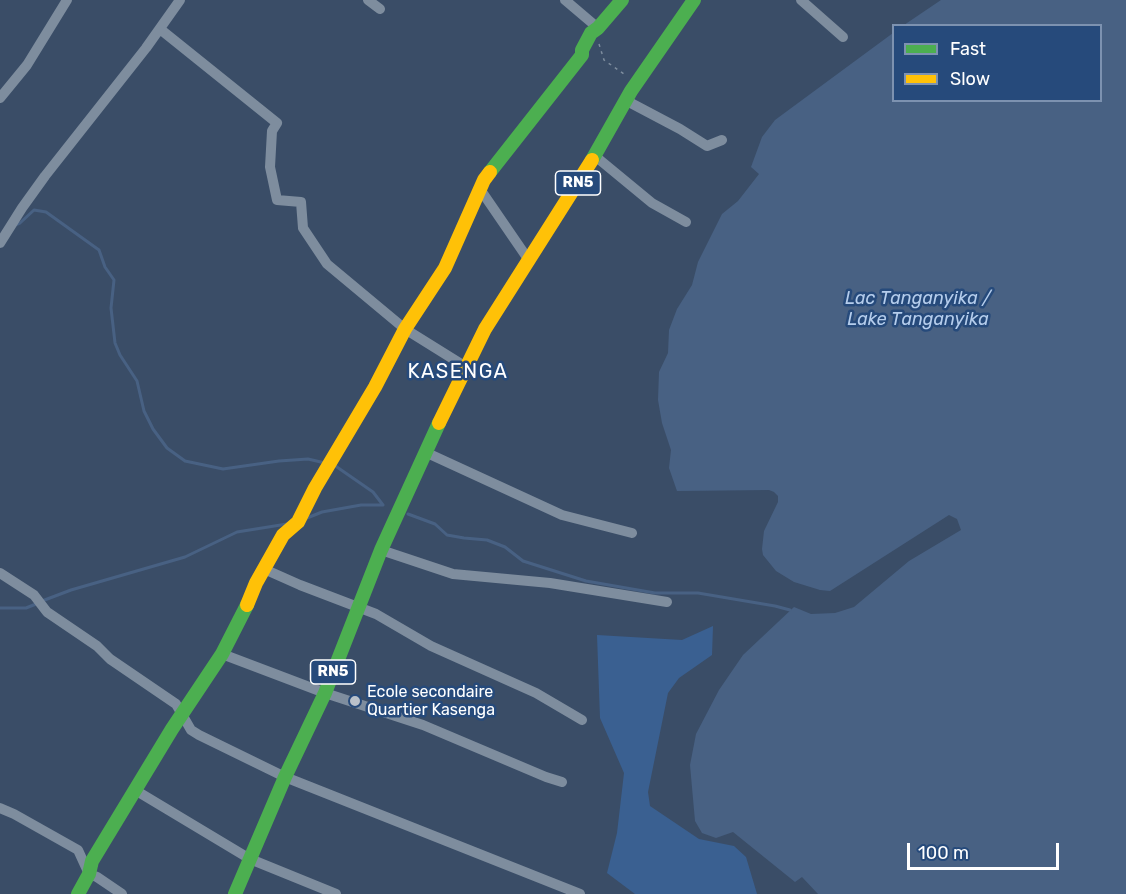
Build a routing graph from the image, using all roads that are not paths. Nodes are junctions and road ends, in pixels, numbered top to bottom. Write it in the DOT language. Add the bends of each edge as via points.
graph roads {
  1 [pos="66,0"];
  2 [pos="180,0"];
  3 [pos="368,0"];
  4 [pos="565,0"];
  5 [pos="622,0"];
  6 [pos="694,0"];
  7 [pos="801,0"];
  8 [pos="380,9"];
  9 [pos="598,28"];
  10 [pos="160,29"];
  11 [pos="843,37"];
  12 [pos="0,98"];
  13 [pos="627,101"];
  14 [pos="722,140"];
  15 [pos="595,156"];
  16 [pos="480,189"];
  17 [pos="686,222"];
  18 [pos="0,243"];
  19 [pos="528,259"];
  20 [pos="405,329"];
  21 [pos="466,367"];
  22 [pos="425,452"];
  23 [pos="632,533"];
  24 [pos="381,550"];
  25 [pos="264,569"];
  26 [pos="0,573"];
  27 [pos="667,602"];
  28 [pos="358,608"];
  29 [pos="222,654"];
  30 [pos="326,693"];
  31 [pos="182,716"];
  32 [pos="582,720"];
  33 [pos="285,777"];
  34 [pos="562,782"];
  35 [pos="135,790"];
  36 [pos="0,808"];
  37 [pos="250,860"];
  38 [pos="89,874"];
  39 [pos="78,894"];
  40 [pos="122,894"];
  41 [pos="235,894"];
  42 [pos="336,894"];
  43 [pos="580,894"];
  1 -- 12 [label="street" via="27,65"];
  2 -- 10 [label="street"];
  3 -- 8 [label="street"];
  4 -- 9 [label="street"];
  5 -- 9 [label="main road"];
  6 -- 13 [label="main road, RN5"];
  7 -- 11 [label="street"];
  9 -- 16 [label="main road" via="588,38 582,55"];
  10 -- 18 [label="street" via="45,176"];
  10 -- 20 [label="street" via="277,123 272,131 270,167 277,200 301,201 303,228 327,264"];
  13 -- 14 [label="street" via="707,146"];
  13 -- 15 [label="main road, RN5"];
  15 -- 17 [label="street" via="652,203"];
  15 -- 19 [label="main road, RN5"];
  16 -- 19 [label="street"];
  16 -- 20 [label="main road" via="446,268"];
  19 -- 21 [label="main road, RN5"];
  20 -- 21 [label="street"];
  20 -- 25 [label="main road" via="298,522 283,535"];
  21 -- 22 [label="main road, RN5"];
  22 -- 23 [label="street" via="562,515"];
  22 -- 24 [label="main road, RN5"];
  24 -- 27 [label="street" via="453,574 550,583"];
  24 -- 28 [label="main road, RN5"];
  25 -- 28 [label="street"];
  25 -- 29 [label="main road"];
  26 -- 31 [label="street" via="34,595 47,612 110,659 176,704"];
  28 -- 30 [label="main road, RN5"];
  28 -- 32 [label="street" via="449,655 536,693"];
  29 -- 30 [label="street"];
  29 -- 31 [label="main road"];
  30 -- 33 [label="main road, RN5"];
  30 -- 34 [label="street" via="423,726"];
  31 -- 33 [label="street" via="191,730"];
  31 -- 35 [label="main road"];
  33 -- 37 [label="main road, RN5"];
  33 -- 43 [label="street"];
  35 -- 37 [label="street"];
  35 -- 38 [label="main road" via="92,861"];
  36 -- 38 [label="street" via="78,850"];
  37 -- 41 [label="main road, RN5"];
  37 -- 42 [label="street"];
  38 -- 39 [label="main road"];
  38 -- 40 [label="street"];
}
